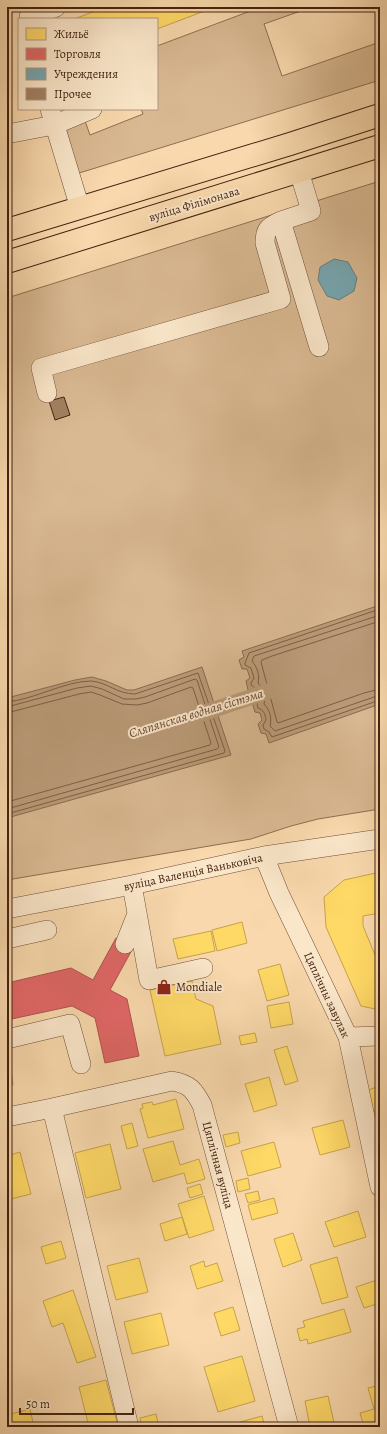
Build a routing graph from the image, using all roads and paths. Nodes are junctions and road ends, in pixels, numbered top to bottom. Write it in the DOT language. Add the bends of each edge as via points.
graph roads {
  1 [pos="56,7"];
  2 [pos="27,14"];
  3 [pos="87,110"];
  4 [pos="380,115"];
  5 [pos="52,117"];
  6 [pos="7,134"];
  7 [pos="290,144"];
  8 [pos="380,146"];
  9 [pos="299,171"];
  10 [pos="80,208"];
  11 [pos="281,221"];
  12 [pos="7,230"];
  13 [pos="7,262"];
  14 [pos="319,347"];
  15 [pos="47,393"];
  16 [pos="380,839"];
  17 [pos="264,856"];
  18 [pos="132,885"];
  19 [pos="7,909"];
  20 [pos="137,914"];
  21 [pos="47,930"];
  22 [pos="7,939"];
  23 [pos="125,944"];
  24 [pos="203,968"];
  25 [pos="380,1036"];
  26 [pos="348,1037"];
  27 [pos="7,1039"];
  28 [pos="81,1064"];
  29 [pos="52,1108"];
  30 [pos="7,1117"];
  31 [pos="380,1187"];
  32 [pos="129,1427"];
  33 [pos="289,1427"];
  1 -- 2 [label="street"];
  3 -- 5 [label="street"];
  4 -- 7 [label="main road"];
  5 -- 6 [label="street"];
  5 -- 10 [label="street"];
  7 -- 9 [label="main road"];
  7 -- 10 [label="main road"];
  8 -- 9 [label="main road, вуліца Філімонава"];
  9 -- 11 [label="street" via="311,210"];
  9 -- 13 [label="main road, вуліца Філімонава"];
  10 -- 12 [label="main road"];
  11 -- 14 [label="street"];
  11 -- 15 [label="street" via="269,227 265,234 265,243 281,299 41,368"];
  16 -- 17 [label="street, вуліца Валенція Ваньковіча"];
  17 -- 18 [label="street, вуліца Валенція Ваньковіча"];
  17 -- 26 [label="street, Цяплічны завулак"];
  18 -- 19 [label="street, вуліца Валенція Ваньковіча"];
  18 -- 20 [label="street"];
  20 -- 23 [label="street"];
  20 -- 24 [label="street" via="149,980"];
  21 -- 22 [label="street"];
  25 -- 26 [label="street"];
  26 -- 31 [label="street, Цяплічны завулак"];
  27 -- 28 [label="street" via="70,1024"];
  29 -- 30 [label="street, Цяплічная вуліца"];
  29 -- 32 [label="street"];
  29 -- 33 [label="street, Цяплічная вуліца" via="172,1080 192,1088 202,1105"];
}
